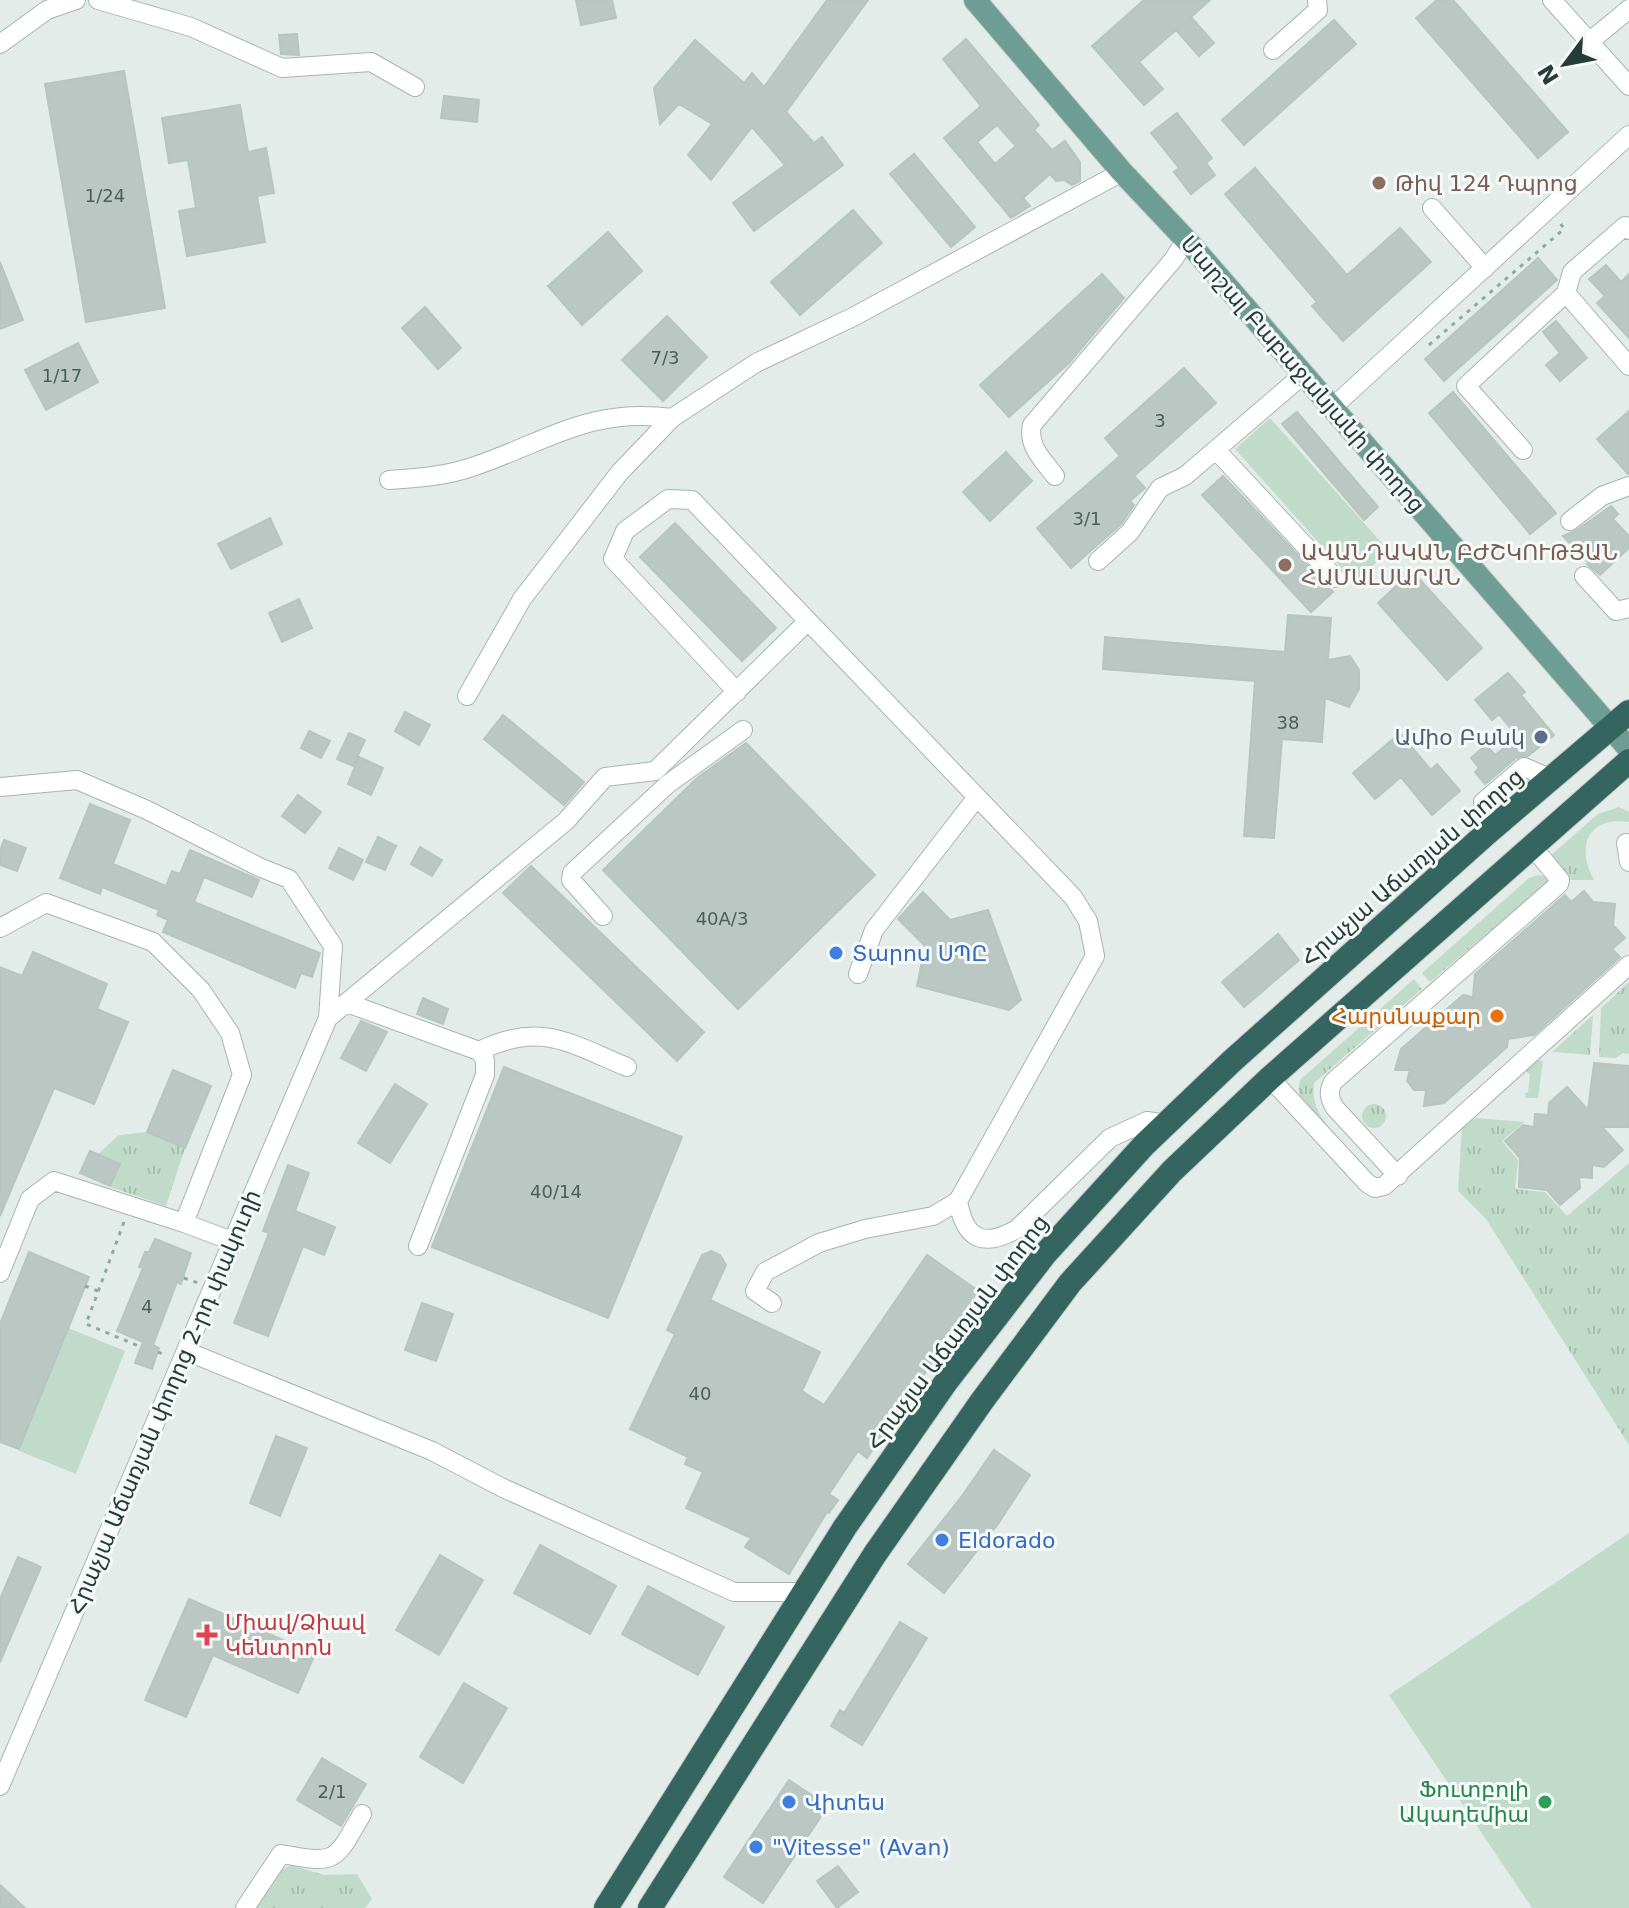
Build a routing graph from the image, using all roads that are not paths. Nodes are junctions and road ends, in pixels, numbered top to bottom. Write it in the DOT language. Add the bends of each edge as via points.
graph roads {
  1 [pos="76,0"];
  2 [pos="98,0"];
  3 [pos="975,0"];
  4 [pos="1317,0"];
  5 [pos="1552,0"];
  6 [pos="1629,9"];
  7 [pos="1589,42"];
  8 [pos="0,44"];
  9 [pos="1273,50"];
  10 [pos="1629,86"];
  11 [pos="415,87"];
  12 [pos="1629,135"];
  13 [pos="1122,172"];
  14 [pos="1432,208"];
  15 [pos="1629,230"];
  16 [pos="1186,240"];
  17 [pos="1485,268"];
  18 [pos="1566,293"];
  19 [pos="1629,366"];
  20 [pos="1304,374"];
  21 [pos="1333,407"];
  22 [pos="672,418"];
  23 [pos="1216,450"];
  24 [pos="1523,450"];
  25 [pos="1055,476"];
  26 [pos="389,480"];
  27 [pos="1629,486"];
  28 [pos="1570,521"];
  29 [pos="1098,561"];
  30 [pos="1584,576"];
  31 [pos="1335,578"];
  32 [pos="1629,608"];
  33 [pos="807,622"];
  34 [pos="737,692"];
  35 [pos="467,696"];
  36 [pos="1620,720"];
  37 [pos="743,730"];
  38 [pos="1629,749"];
  39 [pos="1629,761"];
  40 [pos="661,777"];
  41 [pos="0,787"];
  42 [pos="977,797"];
  43 [pos="1626,843"];
  44 [pos="1532,846"];
  45 [pos="1629,862"];
  46 [pos="603,916"];
  47 [pos="0,928"];
  48 [pos="1629,965"];
  49 [pos="858,974"];
  50 [pos="347,1003"];
  51 [pos="328,1018"];
  52 [pos="479,1051"];
  53 [pos="627,1067"];
  54 [pos="1270,1078"];
  55 [pos="1166,1124"];
  56 [pos="1398,1176"];
  57 [pos="958,1201"];
  58 [pos="184,1223"];
  59 [pos="232,1241"];
  60 [pos="418,1246"];
  61 [pos="0,1273"];
  62 [pos="772,1303"];
  63 [pos="186,1351"];
  64 [pos="805,1592"];
  65 [pos="0,1786"];
  66 [pos="362,1814"];
  67 [pos="245,1908"];
  68 [pos="606,1908"];
  69 [pos="650,1908"];
  1 -- 8 [label="street" via="47,10"];
  2 -- 11 [label="street" via="191,27 282,68 371,62"];
  3 -- 13 [label="main road, Մարշալ Բաբաջանյանի փողոց"];
  4 -- 9 [label="street" via="1318,10"];
  5 -- 7 [label="street"];
  6 -- 7 [label="street"];
  7 -- 10 [label="street"];
  12 -- 17 [label="street"];
  13 -- 16 [label="main road, Մարշալ Բաբաջանյանի փողոց"];
  13 -- 22 [label="street" via="853,317 756,363"];
  14 -- 17 [label="street"];
  15 -- 18 [label="street" via="1625,226 1572,272"];
  16 -- 20 [label="main road, Մարշալ Բաբաջանյանի փողոց"];
  16 -- 25 [label="street" via="1032,425 1032,444"];
  17 -- 21 [label="street"];
  18 -- 19 [label="street"];
  18 -- 24 [label="street" via="1466,386"];
  20 -- 21 [label="main road, Մարշալ Բաբաջանյանի փողոց"];
  20 -- 23 [label="street"];
  21 -- 36 [label="main road, Մարշալ Բաբաջանյանի փողոց"];
  22 -- 26 [label="street" via="616,416 564,429 474,467"];
  22 -- 35 [label="street" via="620,472 522,599"];
  23 -- 29 [label="street" via="1185,476 1160,488 1130,532"];
  23 -- 31 [label="street"];
  27 -- 28 [label="street" via="1602,496"];
  30 -- 32 [label="street" via="1616,611"];
  33 -- 34 [label="street"];
  33 -- 34 [label="street" via="692,500 668,499 625,531 613,559"];
  33 -- 42 [label="street"];
  34 -- 40 [label="street"];
  36 -- 38 [label="main road, Մարշալ Բաբաջանյանի փողոց"];
  36 -- 55 [label="highway, Հրաչյա Աճառյան փողոց" via="1243,1050"];
  37 -- 40 [label="street"];
  39 -- 44 [label="highway"];
  40 -- 46 [label="street" via="572,873 571,880"];
  40 -- 50 [label="street" via="605,777 566,821"];
  41 -- 51 [label="street" via="77,780 289,879 333,946"];
  42 -- 49 [label="street" via="874,930"];
  42 -- 57 [label="street" via="1073,897 1088,921 1095,956"];
  43 -- 45 [label="street"];
  44 -- 54 [label="highway"];
  44 -- 56 [label="street" via="1559,884 1330,1089 1335,1108"];
  47 -- 58 [label="street" via="46,903 153,942 201,990 230,1033 242,1075"];
  48 -- 56 [label="street"];
  50 -- 51 [label="street"];
  50 -- 52 [label="street"];
  51 -- 59 [label="street, Հրաչյա Աճառյան փողոց 2-րդ փակուղի"];
  52 -- 53 [label="street" via="514,1037 553,1037"];
  52 -- 60 [label="street" via="485,1075"];
  54 -- 56 [label="street" via="1367,1183 1384,1186"];
  54 -- 69 [label="highway" via="1172,1171 1070,1283 875,1554"];
  55 -- 57 [label="street" via="1147,1121 1110,1138 1001,1238 979,1239 961,1217"];
  55 -- 64 [label="highway, Հրաչյա Աճառյան փողոց" via="1009,1299 845,1527"];
  57 -- 62 [label="street" via="933,1216 865,1229 791,1256 765,1272 755,1291"];
  58 -- 59 [label="street"];
  58 -- 61 [label="street" via="54,1181 30,1199"];
  59 -- 63 [label="street, Հրաչյա Աճառյան փողոց 2-րդ փակուղի"];
  63 -- 64 [label="street" via="432,1451 734,1592"];
  63 -- 65 [label="street, Հրաչյա Աճառյան փողոց 2-րդ փակուղի"];
  64 -- 68 [label="highway, Հրաչյա Աճառյան փողոց"];
  66 -- 67 [label="street" via="332,1859 281,1854"];
}
